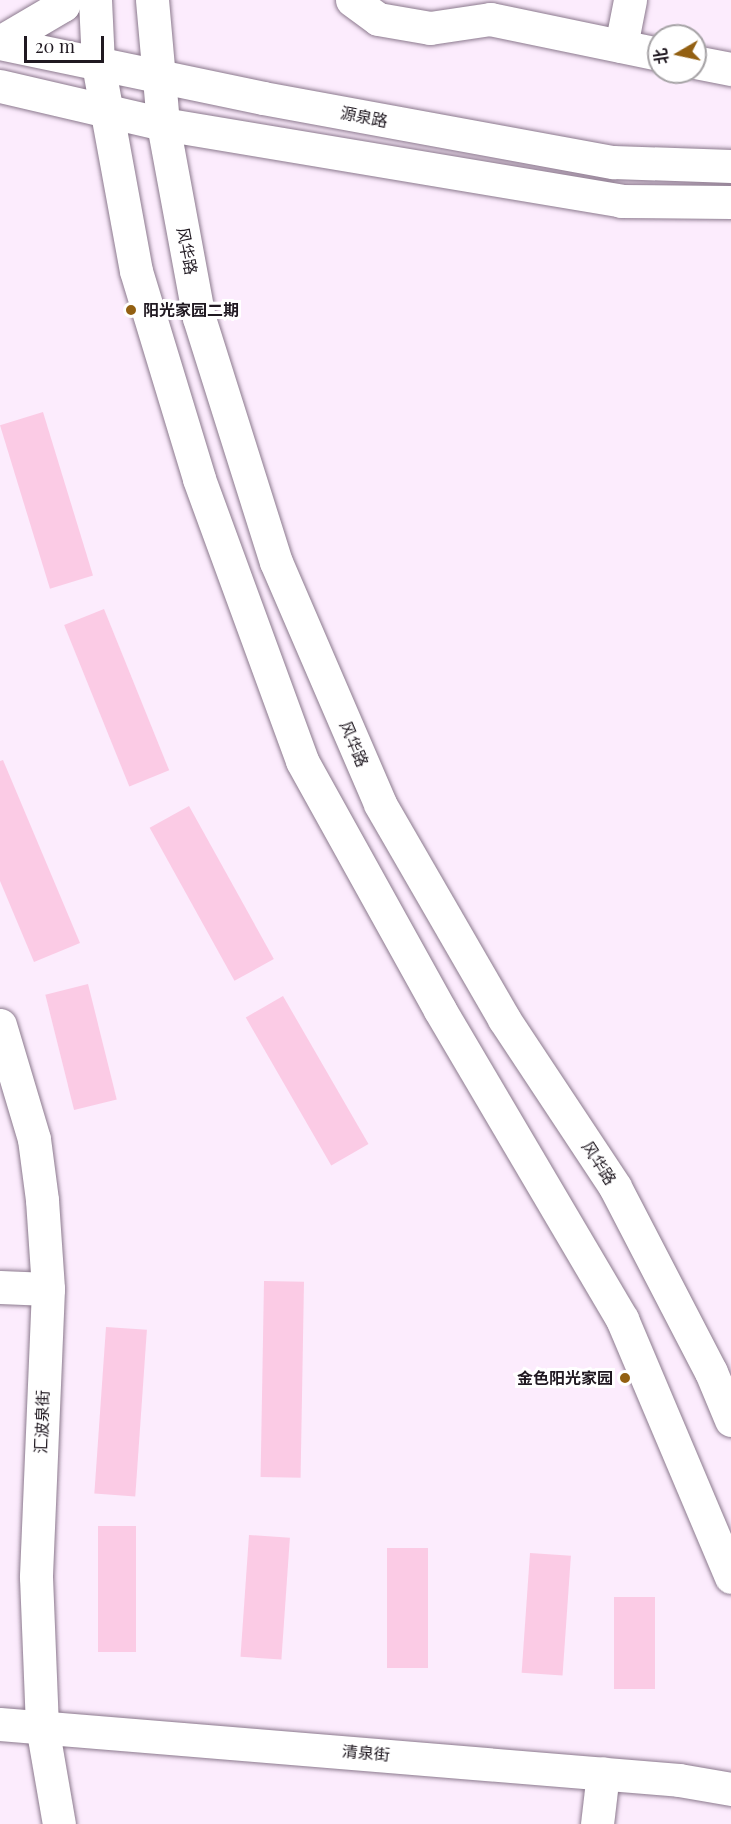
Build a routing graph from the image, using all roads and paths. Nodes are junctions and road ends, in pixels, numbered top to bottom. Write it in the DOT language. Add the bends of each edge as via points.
graph roads {
  1 [pos="65,0"];
  2 [pos="95,0"];
  3 [pos="152,0"];
  4 [pos="352,0"];
  5 [pos="630,0"];
  6 [pos="471,11"];
  7 [pos="0,42"];
  8 [pos="621,46"];
  9 [pos="647,51"];
  10 [pos="98,64"];
  11 [pos="707,64"];
  12 [pos="731,69"];
  13 [pos="159,75"];
  14 [pos="0,86"];
  15 [pos="107,111"];
  16 [pos="163,124"];
  17 [pos="731,166"];
  18 [pos="731,202"];
  19 [pos="0,1025"];
  20 [pos="0,1287"];
  21 [pos="48,1289"];
  22 [pos="731,1419"];
  23 [pos="731,1577"];
  24 [pos="0,1724"];
  25 [pos="42,1726"];
  26 [pos="603,1773"];
  27 [pos="731,1789"];
  28 [pos="58,1824"];
  29 [pos="597,1824"];
  1 -- 7 [label="street" via="63,5"];
  2 -- 10 [label="street"];
  3 -- 13 [label="street, 风华路"];
  4 -- 6 [label="street" via="378,19 430,28"];
  5 -- 8 [label="street"];
  6 -- 8 [label="street" via="490,19"];
  7 -- 10 [label="street, 源泉路"];
  8 -- 9 [label="street"];
  10 -- 13 [label="street, 源泉路"];
  10 -- 15 [label="street"];
  11 -- 12 [label="street"];
  13 -- 16 [label="street, 风华路"];
  13 -- 17 [label="street, 源泉路" via="263,98 613,162"];
  14 -- 15 [label="street"];
  15 -- 16 [label="street"];
  15 -- 23 [label="street" via="136,271 199,479 302,761 440,1010 622,1319"];
  16 -- 18 [label="street" via="621,201"];
  16 -- 22 [label="street, 风华路" via="200,318 276,562 375,793 504,1019 615,1187 711,1372"];
  19 -- 21 [label="street, 汇波泉街" via="34,1139"];
  20 -- 21 [label="street"];
  21 -- 25 [label="street, 汇波泉街" via="36,1577"];
  24 -- 25 [label="street, 清泉街"];
  25 -- 26 [label="street, 清泉街"];
  25 -- 28 [label="street, 汇波泉街"];
  26 -- 27 [label="street, 清泉街"];
  26 -- 29 [label="street"];
}
